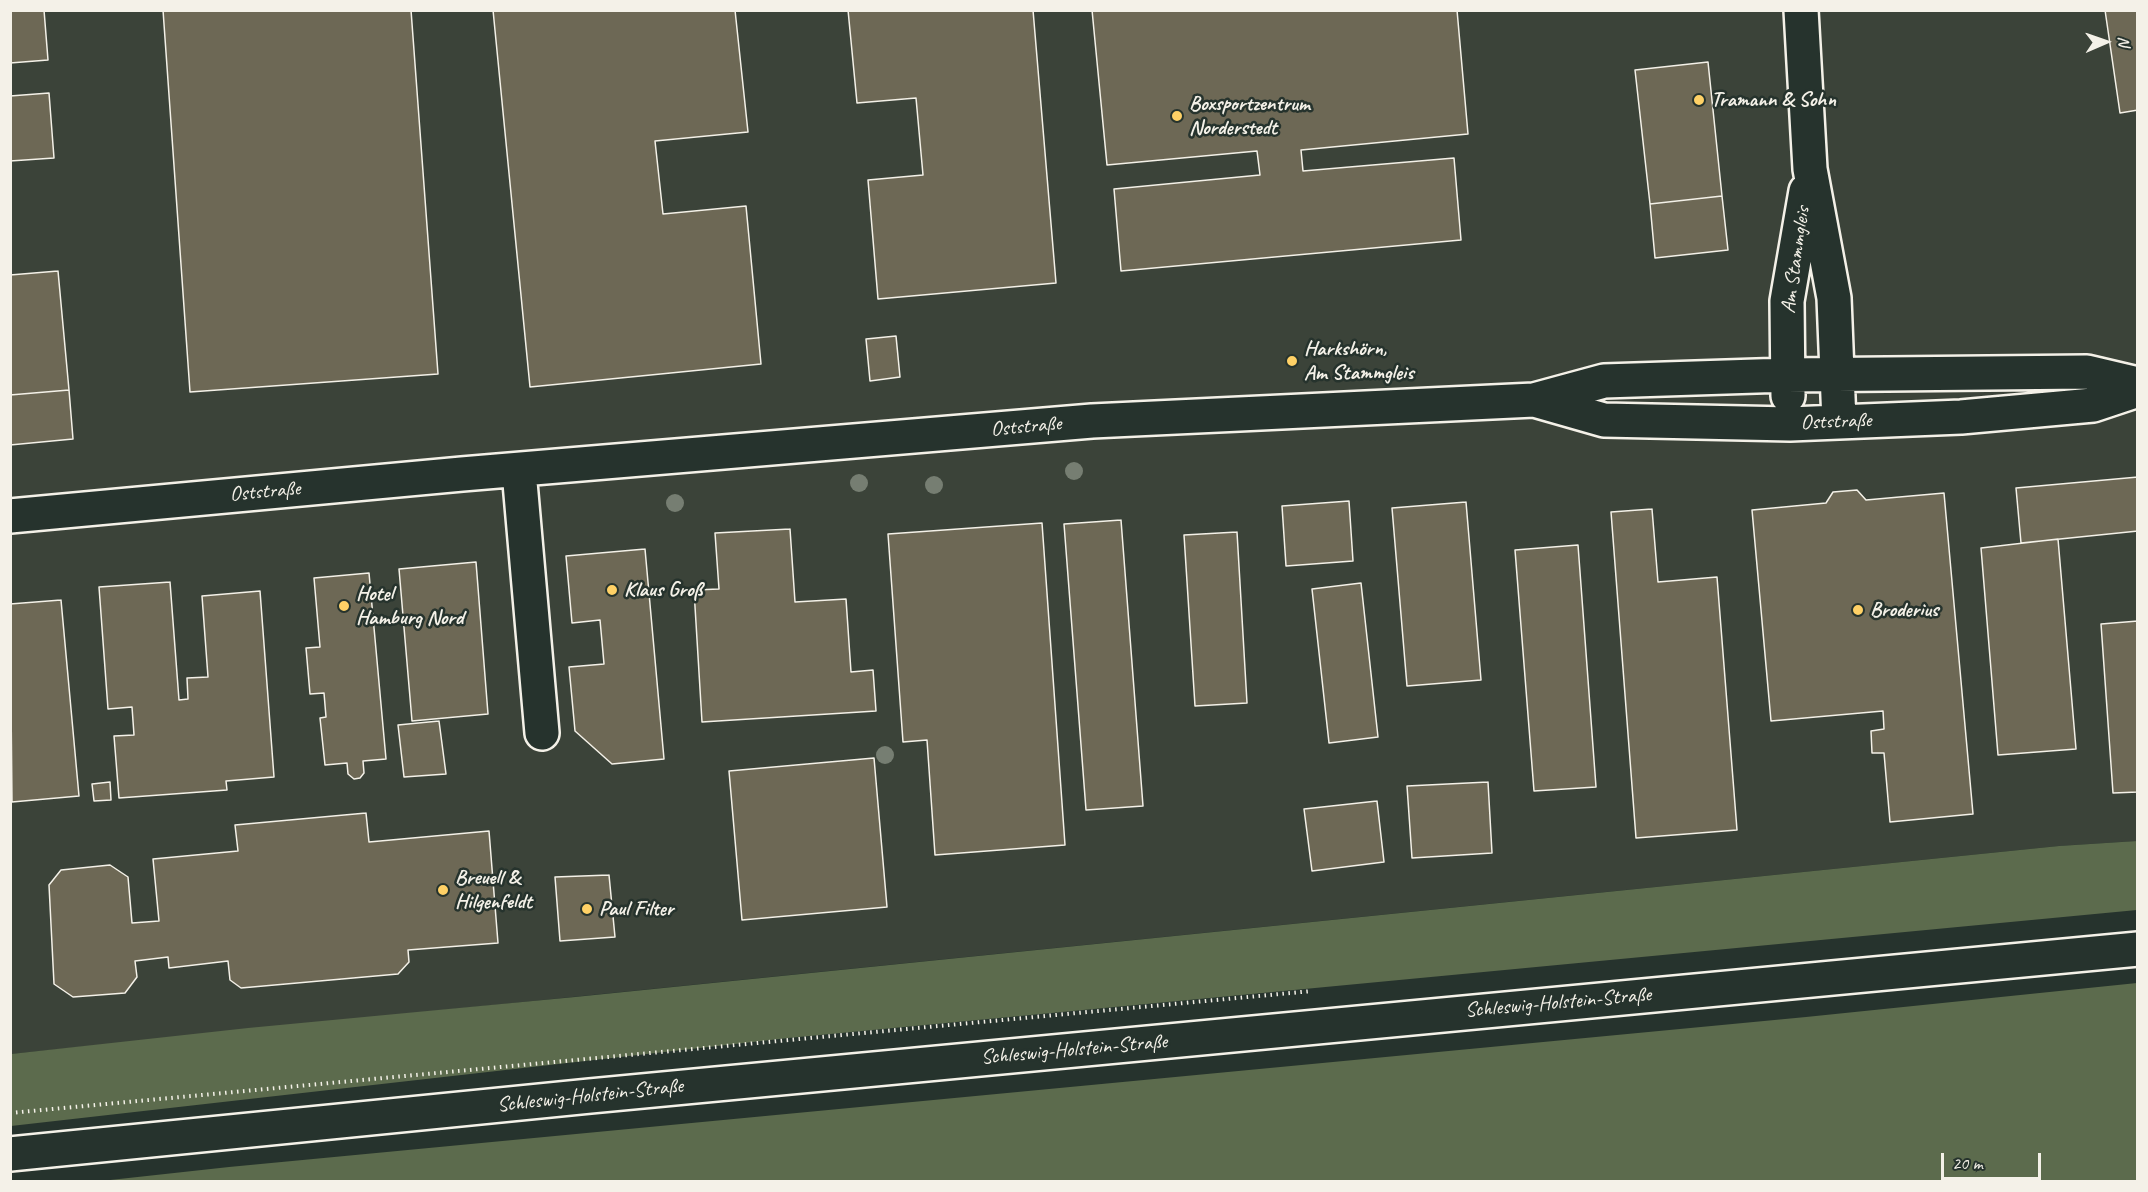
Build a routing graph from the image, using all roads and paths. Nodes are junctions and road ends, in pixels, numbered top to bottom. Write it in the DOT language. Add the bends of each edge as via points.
graph roads {
  1 [pos="1801,10"];
  2 [pos="1810,169"];
  3 [pos="1787,375"];
  4 [pos="1837,375"];
  5 [pos="2138,384"];
  6 [pos="2138,390"];
  7 [pos="1534,400"];
  8 [pos="1839,422"];
  9 [pos="1790,423"];
  10 [pos="519,471"];
  11 [pos="10,516"];
  12 [pos="542,733"];
  13 [pos="2138,949"];
  14 [pos="1322,990"];
  15 [pos="10,1113"];
  16 [pos="10,1154"];
  1 -- 2 [label="street, Am Stammgleis"];
  2 -- 3 [label="street, Am Stammgleis" via="1787,301"];
  2 -- 4 [label="street, Am Stammgleis" via="1834,298"];
  3 -- 4 [label="street, Oststraße"];
  3 -- 7 [label="street, Oststraße" via="1604,381"];
  3 -- 9 [label="street, Am Stammgleis"];
  4 -- 5 [label="street, Oststraße" via="2087,372"];
  4 -- 8 [label="street, Am Stammgleis"];
  6 -- 8 [label="street, Oststraße" via="2093,405 1961,417"];
  7 -- 9 [label="street, Oststraße" via="1604,420"];
  7 -- 10 [label="street, Oststraße" via="1092,421"];
  8 -- 9 [label="street, Oststraße"];
  10 -- 11 [label="street, Oststraße"];
  10 -- 12 [label="street"];
  13 -- 16 [label="street, Schleswig-Holstein-Straße"];
  14 -- 15 [label="path"];
}
